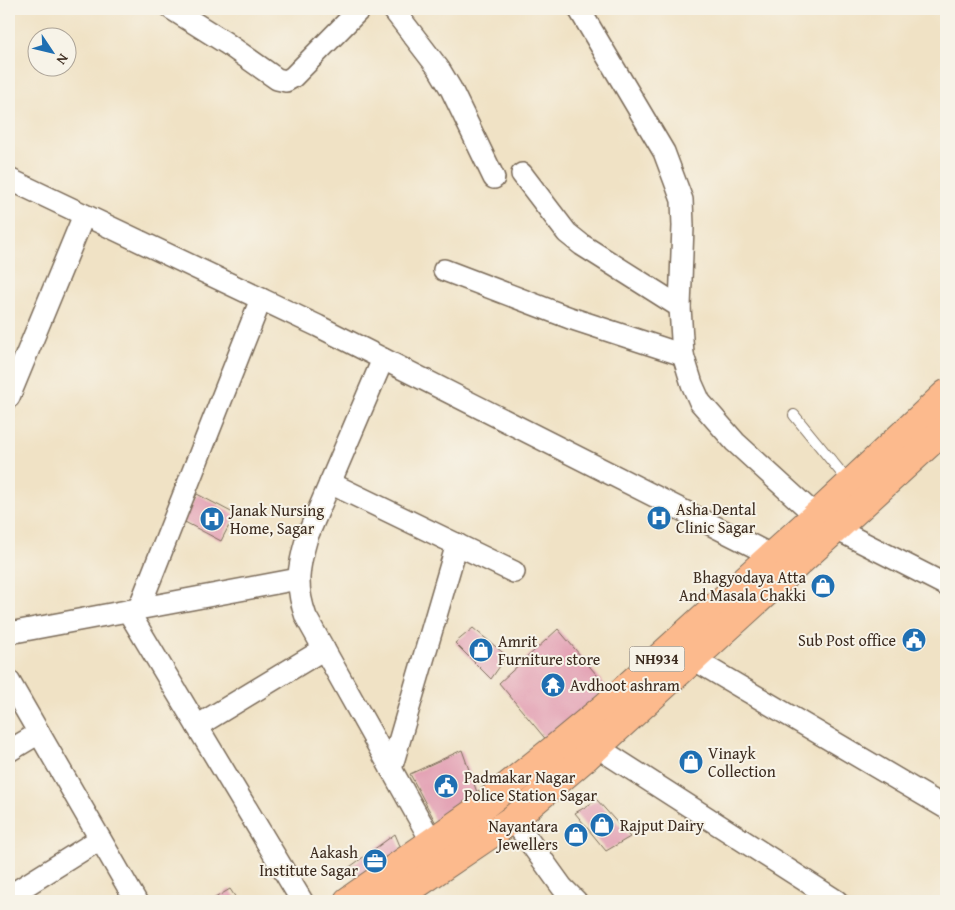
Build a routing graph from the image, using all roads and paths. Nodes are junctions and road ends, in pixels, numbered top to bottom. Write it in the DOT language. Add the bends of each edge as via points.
graph roads {
  1 [pos="172,9"];
  2 [pos="360,9"];
  3 [pos="393,9"];
  4 [pos="579,9"];
  5 [pos="522,174"];
  6 [pos="494,178"];
  7 [pos="9,179"];
  8 [pos="84,215"];
  9 [pos="444,270"];
  10 [pos="261,299"];
  11 [pos="680,307"];
  12 [pos="683,355"];
  13 [pos="383,359"];
  14 [pos="946,394"];
  15 [pos="9,397"];
  16 [pos="794,415"];
  17 [pos="946,428"];
  18 [pos="330,483"];
  19 [pos="850,484"];
  20 [pos="825,522"];
  21 [pos="457,544"];
  22 [pos="771,555"];
  23 [pos="514,572"];
  24 [pos="298,579"];
  25 [pos="946,585"];
  26 [pos="134,610"];
  27 [pos="9,633"];
  28 [pos="324,649"];
  29 [pos="693,659"];
  30 [pos="9,681"];
  31 [pos="197,726"];
  32 [pos="39,733"];
  33 [pos="597,747"];
  34 [pos="9,751"];
  35 [pos="391,769"];
  36 [pos="946,808"];
  37 [pos="513,819"];
  38 [pos="100,839"];
  39 [pos="432,842"];
  40 [pos="9,896"];
  41 [pos="136,901"];
  42 [pos="302,901"];
  43 [pos="348,901"];
  44 [pos="392,901"];
  45 [pos="576,901"];
  46 [pos="837,901"];
  1 -- 2 [label="street" via="286,81 293,78"];
  3 -- 6 [label="street" via="439,68"];
  4 -- 11 [label="street" via="664,152 674,176 682,200"];
  5 -- 11 [label="street" via="567,233"];
  7 -- 8 [label="street"];
  8 -- 10 [label="street"];
  8 -- 15 [label="street"];
  9 -- 12 [label="street" via="570,318"];
  10 -- 13 [label="street"];
  10 -- 26 [label="street"];
  11 -- 12 [label="street"];
  12 -- 20 [label="street" via="700,402 715,421"];
  13 -- 18 [label="street"];
  13 -- 22 [label="street"];
  14 -- 19 [label="highway, NH934"];
  16 -- 19 [label="lane"];
  17 -- 20 [label="highway, NH934"];
  18 -- 21 [label="street"];
  18 -- 24 [label="street" via="307,537"];
  19 -- 20 [label="highway, NH934"];
  20 -- 22 [label="highway, NH934"];
  20 -- 25 [label="street"];
  20 -- 29 [label="highway, NH934"];
  21 -- 23 [label="street"];
  21 -- 35 [label="street"];
  22 -- 39 [label="highway, NH934" via="561,744"];
  24 -- 26 [label="street"];
  24 -- 28 [label="street" via="306,617"];
  26 -- 27 [label="street"];
  26 -- 31 [label="street"];
  28 -- 31 [label="street"];
  28 -- 35 [label="street"];
  29 -- 33 [label="highway, NH934"];
  29 -- 36 [label="street"];
  30 -- 32 [label="street"];
  31 -- 42 [label="street"];
  32 -- 34 [label="street"];
  32 -- 38 [label="street"];
  33 -- 37 [label="highway, NH934"];
  33 -- 46 [label="street"];
  35 -- 39 [label="street"];
  37 -- 44 [label="highway, NH934"];
  37 -- 45 [label="street" via="562,887"];
  38 -- 40 [label="street"];
  38 -- 41 [label="street"];
  39 -- 43 [label="highway, NH934"];
}
